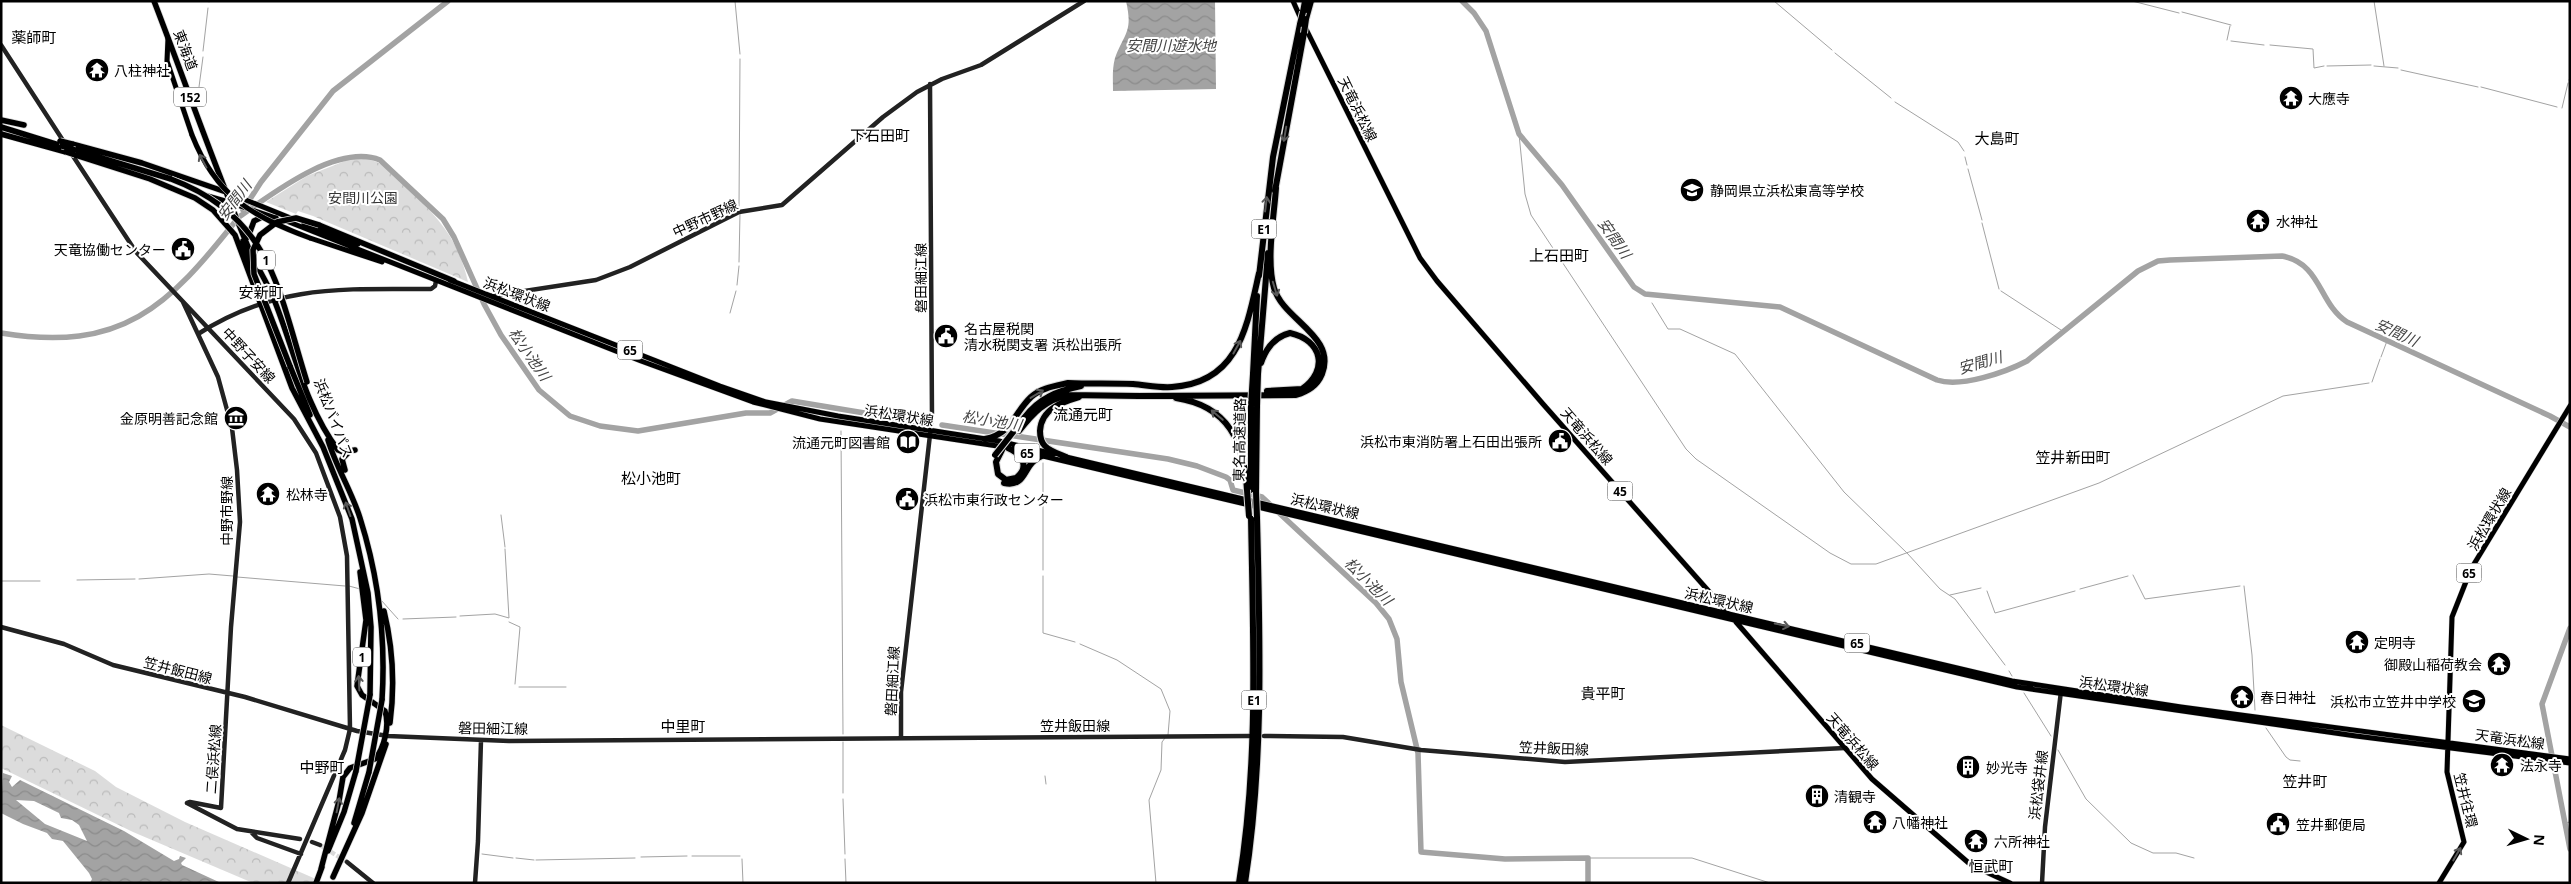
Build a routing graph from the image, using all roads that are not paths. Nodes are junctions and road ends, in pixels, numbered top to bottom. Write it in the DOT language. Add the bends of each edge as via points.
graph roads {
  1 [pos="154,1"];
  2 [pos="1084,1"];
  3 [pos="1293,1"];
  4 [pos="1305,1"];
  5 [pos="1311,1"];
  6 [pos="168,38"];
  7 [pos="1,45"];
  8 [pos="1292,74"];
  9 [pos="930,84"];
  10 [pos="1290,86"];
  11 [pos="1,120"];
  12 [pos="24,125"];
  13 [pos="1,126"];
  14 [pos="1,134"];
  15 [pos="1,138"];
  16 [pos="54,149"];
  17 [pos="74,150"];
  18 [pos="220,175"];
  19 [pos="150,179"];
  20 [pos="203,183"];
  21 [pos="1276,188"];
  22 [pos="226,192"];
  23 [pos="231,204"];
  24 [pos="260,209"];
  25 [pos="276,218"];
  26 [pos="240,228"];
  27 [pos="255,259"];
  28 [pos="404,268"];
  29 [pos="1259,273"];
  30 [pos="436,281"];
  31 [pos="454,281"];
  32 [pos="480,295"];
  33 [pos="491,296"];
  34 [pos="180,297"];
  35 [pos="274,299"];
  36 [pos="486,300"];
  37 [pos="259,303"];
  38 [pos="209,327"];
  39 [pos="198,334"];
  40 [pos="1256,374"];
  41 [pos="1089,384"];
  42 [pos="1134,384"];
  43 [pos="1085,396"];
  44 [pos="1135,396"];
  45 [pos="2570,406"];
  46 [pos="777,408"];
  47 [pos="1016,431"];
  48 [pos="931,433"];
  49 [pos="326,434"];
  50 [pos="985,439"];
  51 [pos="323,448"];
  52 [pos="1008,448"];
  53 [pos="1042,456"];
  54 [pos="1066,457"];
  55 [pos="996,459"];
  56 [pos="1251,491"];
  57 [pos="1273,508"];
  58 [pos="1252,516"];
  59 [pos="361,520"];
  60 [pos="360,564"];
  61 [pos="379,593"];
  62 [pos="1714,597"];
  63 [pos="1706,609"];
  64 [pos="1729,614"];
  65 [pos="1735,621"];
  66 [pos="1,627"];
  67 [pos="2061,692"];
  68 [pos="228,694"];
  69 [pos="350,729"];
  70 [pos="386,736"];
  71 [pos="1249,736"];
  72 [pos="1264,736"];
  73 [pos="901,738"];
  74 [pos="481,740"];
  75 [pos="2447,744"];
  76 [pos="1846,748"];
  77 [pos="2570,759"];
  78 [pos="2558,760"];
  79 [pos="2570,763"];
  80 [pos="252,833"];
  81 [pos="300,839"];
  82 [pos="312,842"];
  83 [pos="320,845"];
  84 [pos="301,854"];
  85 [pos="347,862"];
  86 [pos="321,869"];
  87 [pos="332,880"];
  88 [pos="288,883"];
  89 [pos="316,883"];
  90 [pos="373,883"];
  91 [pos="475,883"];
  92 [pos="1239,883"];
  93 [pos="1245,883"];
  94 [pos="2010,883"];
  95 [pos="2042,883"];
  96 [pos="2439,883"];
  1 -- 6 [label="highway, 東海道 / 152"];
  2 -- 9 [label="main road" via="982,65"];
  3 -- 62 [label="main road, 天竜浜松線 / 45" via="1420,258 1543,404"];
  4 -- 8 [label="highway, 東名高速道路 / E1, bridge"];
  5 -- 8 [label="highway, 東名高速道路 / E1, bridge"];
  6 -- 18 [label="highway, 東海道 / 152"];
  28 -- 6 [label="main road, 65, one-way, bridge" via="266,221 237,202 219,185 206,167 192,135 167,60"];
  7 -- 34 [label="main road, 中野子安線" via="136,252"];
  8 -- 10 [label="highway, 東名高速道路 / E1"];
  9 -- 33 [label="main road, 中野市野線" via="883,117 782,205 739,212 596,280"];
  9 -- 48 [label="main road, 磐田細江線"];
  10 -- 21 [label="highway, 東名高速道路 / E1, one-way"];
  29 -- 10 [label="highway, 東名高速道路 / E1, one-way" via="1273,157"];
  11 -- 12 [label="highway"];
  13 -- 17 [label="highway, 1, bridge"];
  14 -- 16 [label="highway, 浜松バイパス / 1"];
  15 -- 16 [label="highway, 1"];
  16 -- 17 [label="highway, 浜松バイパス / 1, bridge"];
  17 -- 19 [label="highway, 浜松バイパス / 1"];
  17 -- 20 [label="highway, 1"];
  17 -- 49 [label="highway, 浜松バイパス / 1, bridge" via="171,179 216,200 230,211 254,239 276,285"];
  18 -- 20 [label="highway" via="215,184"];
  18 -- 22 [label="highway, 東海道 / 152"];
  19 -- 23 [label="highway, 1"];
  19 -- 37 [label="highway, 浜松バイパス / 1" via="196,198 224,221 235,235"];
  20 -- 22 [label="highway, 1"];
  21 -- 40 [label="highway, 東名高速道路 / E1"];
  21 -- 44 [label="highway, one-way" via="1272,259 1274,288 1279,302 1320,342 1325,360 1321,377 1312,388 1296,394"];
  22 -- 23 [label="highway, 1"];
  22 -- 24 [label="main road, 浜松環状線 / 65"];
  23 -- 24 [label="main road, 浜松環状線 / 65, bridge"];
  23 -- 26 [label="highway, 1, bridge"];
  24 -- 25 [label="main road, 浜松環状線 / 65"];
  24 -- 31 [label="main road, 浜松環状線 / 65"];
  25 -- 27 [label="highway, 1" via="257,219 250,228 248,236"];
  25 -- 28 [label="main road, 浜松環状線 / 65"];
  26 -- 27 [label="highway, 1"];
  26 -- 37 [label="highway, 1"];
  27 -- 35 [label="highway, 1"];
  28 -- 30 [label="main road, 浜松環状線 / 65"];
  29 -- 40 [label="highway, 東名高速道路 / E1"];
  42 -- 29 [label="highway, one-way" via="1182,386 1206,378 1221,368 1230,359 1244,333"];
  30 -- 32 [label="main road, 浜松環状線 / 65"];
  30 -- 35 [label="main road" via="434,288 329,291"];
  31 -- 32 [label="main road, 浜松環状線 / 65"];
  31 -- 51 [label="highway, bridge" via="305,220 285,219 271,224 255,243 252,264"];
  32 -- 33 [label="main road, 浜松環状線 / 65"];
  32 -- 36 [label="main road, 浜松環状線 / 65"];
  33 -- 36 [label="main road, 中野市野線"];
  33 -- 46 [label="main road, 浜松環状線 / 65"];
  34 -- 38 [label="main road, 中野子安線"];
  34 -- 39 [label="main road, 中野市野線"];
  35 -- 37 [label="main road"];
  35 -- 49 [label="highway, 1" via="303,384"];
  36 -- 46 [label="main road, 浜松環状線 / 65" via="640,361"];
  37 -- 38 [label="main road"];
  37 -- 51 [label="highway, 浜松バイパス / 1" via="292,388"];
  38 -- 39 [label="main road"];
  38 -- 69 [label="main road, 中野子安線" via="294,419 316,453 329,485 340,517 346,556"];
  39 -- 68 [label="main road, 中野市野線" via="214,366 226,404 237,464 240,522"];
  40 -- 42 [label="highway" via="1269,346 1281,335 1300,335 1315,346 1319,367 1310,383 1302,388 1272,391 1175,390"];
  40 -- 56 [label="highway, 東名高速道路 / E1, bridge"];
  41 -- 42 [label="highway"];
  41 -- 47 [label="highway" via="1065,389 1040,401"];
  50 -- 41 [label="highway, one-way" via="1006,430 1028,401 1041,391 1068,383"];
  43 -- 44 [label="highway"];
  43 -- 47 [label="highway" via="1068,395 1050,400"];
  43 -- 54 [label="highway" via="1067,400 1050,409 1042,423 1040,436 1047,447"];
  56 -- 44 [label="highway, one-way" via="1230,427 1212,410 1189,400"];
  45 -- 75 [label="main road, 浜松環状線 / 65" via="2471,570 2454,608"];
  46 -- 48 [label="main road, 浜松環状線 / 65" via="820,419"];
  46 -- 48 [label="main road, 浜松環状線 / 65" via="788,407"];
  47 -- 55 [label="highway, bridge"];
  48 -- 50 [label="main road, 浜松環状線 / 65"];
  48 -- 52 [label="main road, 浜松環状線 / 65"];
  48 -- 73 [label="main road, 磐田細江線" via="901,692"];
  49 -- 59 [label="highway, 浜松バイパス / 1"];
  49 -- 59 [label="highway" via="340,452 355,450 344,455 343,462"];
  50 -- 54 [label="main road, 浜松環状線 / 65"];
  60 -- 51 [label="highway, 浜松バイパス / 1, one-way" via="344,496"];
  52 -- 53 [label="main road, 浜松環状線 / 65"];
  52 -- 55 [label="highway" via="1021,455 1024,465 1020,475 1010,480 1000,476"];
  53 -- 55 [label="highway" via="1030,463 1020,480 1010,484 1001,482 994,475 992,467"];
  53 -- 57 [label="main road, 浜松環状線 / 65"];
  54 -- 57 [label="main road, 浜松環状線 / 65"];
  56 -- 58 [label="highway, 東名高速道路 / E1, bridge"];
  57 -- 63 [label="main road, 浜松環状線 / 65"];
  57 -- 65 [label="main road, 浜松環状線 / 65"];
  58 -- 92 [label="highway, 東名高速道路 / E1" via="1254,722 1249,808"];
  58 -- 93 [label="highway, 東名高速道路 / E1" via="1259,722 1254,809"];
  59 -- 61 [label="highway, 浜松バイパス / 1"];
  70 -- 60 [label="highway, 1, one-way" via="385,712 362,695 357,686 366,620"];
  60 -- 86 [label="highway, 1, bridge" via="368,593 371,627 370,695 356,771"];
  61 -- 70 [label="highway, 1" via="389,636 393,680"];
  61 -- 87 [label="highway, 浜松バイパス / 1, bridge" via="384,666 382,700 369,772"];
  62 -- 63 [label="main road" via="1713,604"];
  62 -- 64 [label="main road, 天竜浜松線 / 45"];
  63 -- 64 [label="main road, 浜松環状線 / 65"];
  64 -- 65 [label="main road, 天竜浜松線 / 45"];
  64 -- 67 [label="main road, 浜松環状線 / 65, one-way"];
  65 -- 67 [label="main road, 浜松環状線 / 65" via="1984,680"];
  65 -- 76 [label="main road, 天竜浜松線 / 45"];
  66 -- 68 [label="main road, 笠井飯田線" via="64,644 113,665"];
  67 -- 75 [label="main road, 浜松環状線 / 65"];
  67 -- 95 [label="main road, 浜松袋井線"];
  68 -- 69 [label="main road, 笠井飯田線"];
  68 -- 80 [label="main road, 二俣浜松線" via="221,808 187,803 237,829"];
  69 -- 70 [label="main road, 磐田細江線"];
  69 -- 84 [label="main road" via="345,750"];
  70 -- 74 [label="main road, 磐田細江線"];
  86 -- 70 [label="highway, 1, one-way" via="343,777 350,768 374,759"];
  70 -- 87 [label="highway, 1" via="364,808"];
  71 -- 73 [label="main road, 笠井飯田線"];
  72 -- 76 [label="main road, 笠井飯田線" via="1343,737 1418,749 1565,762"];
  73 -- 74 [label="main road, 磐田細江線"];
  74 -- 91 [label="main road"];
  75 -- 78 [label="main road, 天竜浜松線"];
  96 -- 75 [label="main road, 笠井往環 / 65, one-way" via="2464,842 2447,772"];
  76 -- 94 [label="main road, 天竜浜松線 / 45" via="1872,779 1966,860 1989,875"];
  77 -- 78 [label="main road, 天竜浜松線"];
  78 -- 79 [label="main road, 天竜浜松線"];
  80 -- 81 [label="main road, 二俣浜松線"];
  80 -- 84 [label="main road, 二俣浜松線" via="257,838"];
  82 -- 83 [label="main road"];
  84 -- 88 [label="main road"];
  85 -- 90 [label="main road"];
  86 -- 89 [label="highway, 1"];
}
